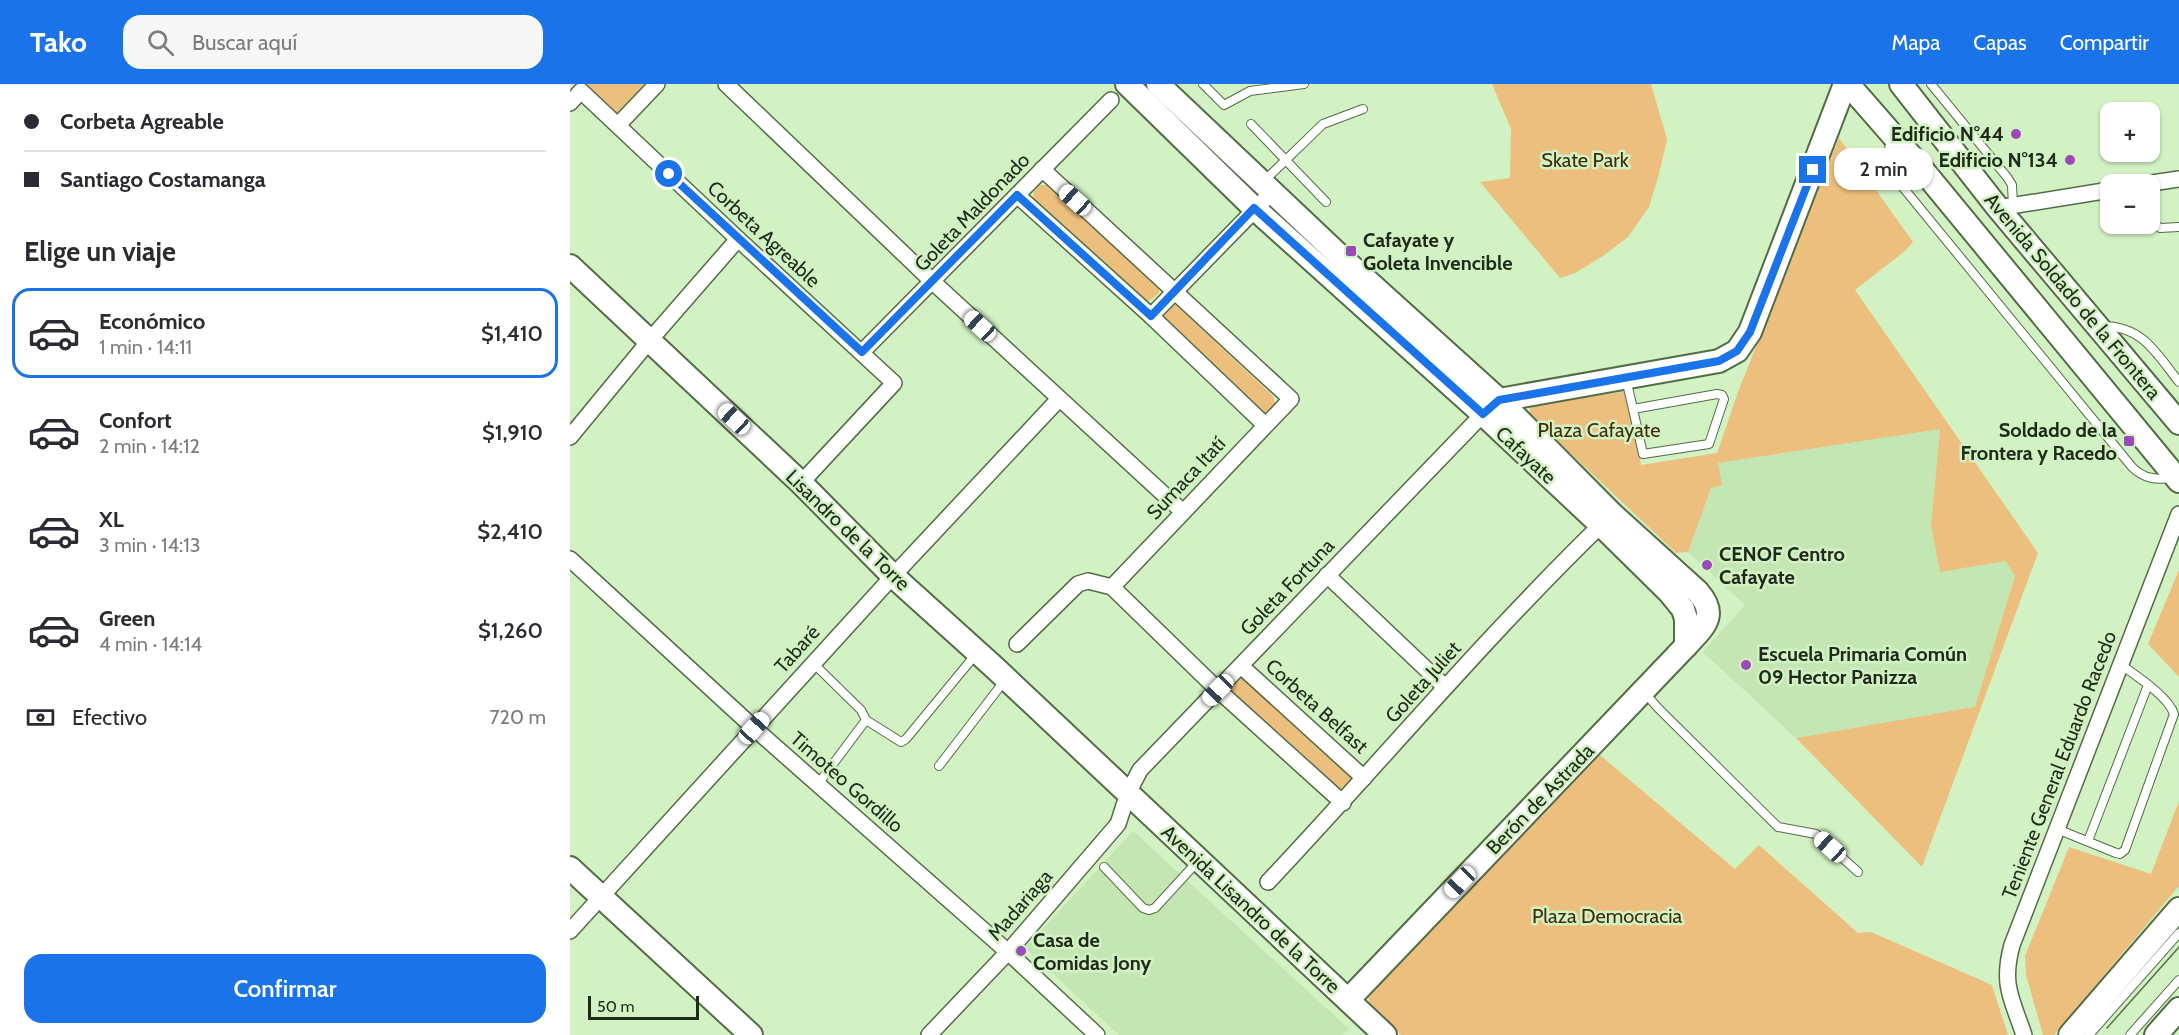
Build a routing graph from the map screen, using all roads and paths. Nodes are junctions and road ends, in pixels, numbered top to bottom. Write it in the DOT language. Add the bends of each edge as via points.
graph roads {
  1 [pos="657,84"];
  2 [pos="726,84"];
  3 [pos="1158,84"];
  4 [pos="1203,84"];
  5 [pos="1304,84"];
  6 [pos="1847,84"];
  7 [pos="1901,84"];
  8 [pos="1931,84"];
  9 [pos="1119,92"];
  10 [pos="1865,93"];
  11 [pos="570,104"];
  12 [pos="1363,109"];
  13 [pos="1251,124"];
  14 [pos="618,125"];
  15 [pos="1892,133"];
  16 [pos="1946,142"];
  17 [pos="1286,161"];
  18 [pos="1917,163"];
  19 [pos="1042,170"];
  20 [pos="2179,179"];
  21 [pos="2160,182"];
  22 [pos="1267,187"];
  23 [pos="2100,192"];
  24 [pos="1017,195"];
  25 [pos="1326,202"];
  26 [pos="2006,207"];
  27 [pos="1254,208"];
  28 [pos="2179,227"];
  29 [pos="2160,228"];
  30 [pos="738,239"];
  31 [pos="570,266"];
  32 [pos="933,282"];
  33 [pos="1175,292"];
  34 [pos="1151,316"];
  35 [pos="2098,326"];
  36 [pos="650,340"];
  37 [pos="862,352"];
  38 [pos="1626,378"];
  39 [pos="2179,382"];
  40 [pos="1059,399"];
  41 [pos="1491,407"];
  42 [pos="1633,409"];
  43 [pos="2179,423"];
  44 [pos="1265,425"];
  45 [pos="570,437"];
  46 [pos="2178,480"];
  47 [pos="801,483"];
  48 [pos="1183,512"];
  49 [pos="2179,514"];
  50 [pos="1606,519"];
  51 [pos="570,559"];
  52 [pos="1327,575"];
  53 [pos="893,576"];
  54 [pos="1112,587"];
  55 [pos="1698,592"];
  56 [pos="1017,645"];
  57 [pos="1686,646"];
  58 [pos="978,652"];
  59 [pos="813,663"];
  60 [pos="2120,664"];
  61 [pos="1241,666"];
  62 [pos="1006,678"];
  63 [pos="2148,685"];
  64 [pos="1445,687"];
  65 [pos="1218,690"];
  66 [pos="1644,691"];
  67 [pos="866,720"];
  68 [pos="754,728"];
  69 [pos="939,766"];
  70 [pos="1365,778"];
  71 [pos="818,784"];
  72 [pos="1128,793"];
  73 [pos="1343,803"];
  74 [pos="2056,830"];
  75 [pos="2088,841"];
  76 [pos="1198,860"];
  77 [pos="1104,867"];
  78 [pos="570,868"];
  79 [pos="1858,872"];
  80 [pos="1268,882"];
  81 [pos="601,897"];
  82 [pos="2179,909"];
  83 [pos="570,931"];
  84 [pos="2179,933"];
  85 [pos="1008,952"];
  86 [pos="2179,980"];
  87 [pos="1348,1000"];
  88 [pos="2179,1010"];
  89 [pos="1375,1032"];
  90 [pos="751,1035"];
  91 [pos="929,1035"];
  92 [pos="1097,1035"];
  93 [pos="2024,1035"];
  94 [pos="2070,1035"];
  95 [pos="2089,1035"];
  96 [pos="2130,1035"];
  97 [pos="2156,1035"];
  1 -- 14 [label="street"];
  2 -- 32 [label="street"];
  3 -- 22 [label="street, Cafayate"];
  4 -- 5 [label="lane" via="1224,105 1250,91"];
  6 -- 10 [label="street, Avenida Soldado de la Frontera"];
  6 -- 38 [label="street" via="1743,345 1719,361"];
  7 -- 16 [label="street, Avenida Soldado de la Frontera"];
  8 -- 26 [label="lane" via="2012,185"];
  9 -- 19 [label="street, Goleta Maldonado"];
  9 -- 27 [label="street, Cafayate"];
  10 -- 15 [label="street, Avenida Soldado de la Frontera"];
  11 -- 14 [label="street, Corbeta Agreable" via="581,91"];
  12 -- 17 [label="lane" via="1323,124"];
  13 -- 17 [label="lane"];
  14 -- 30 [label="street, Corbeta Agreable"];
  15 -- 18 [label="street, Avenida Soldado de la Frontera"];
  15 -- 46 [label="lane" via="1887,156 1892,174 2124,458 2141,476"];
  16 -- 18 [label="street" via="1938,160"];
  16 -- 26 [label="street, Avenida Soldado de la Frontera"];
  17 -- 22 [label="lane"];
  17 -- 25 [label="lane"];
  18 -- 46 [label="street, Avenida Soldado de la Frontera"];
  19 -- 24 [label="street, Goleta Maldonado"];
  19 -- 33 [label="street"];
  20 -- 21 [label="street"];
  22 -- 27 [label="street"];
  22 -- 41 [label="street, Cafayate" via="1400,312"];
  23 -- 26 [label="street"];
  24 -- 32 [label="street, Goleta Maldonado"];
  24 -- 34 [label="street"];
  26 -- 35 [label="street, Avenida Soldado de la Frontera"];
  27 -- 33 [label="street"];
  27 -- 41 [label="street, Cafayate"];
  28 -- 29 [label="lane"];
  30 -- 36 [label="street"];
  30 -- 37 [label="street, Corbeta Agreable"];
  31 -- 36 [label="street, Lisandro de la Torre"];
  32 -- 37 [label="street, Goleta Maldonado"];
  32 -- 40 [label="street"];
  33 -- 34 [label="street"];
  33 -- 44 [label="street, Sumaca Itatí" via="1291,399"];
  34 -- 44 [label="street"];
  35 -- 39 [label="lane" via="2119,326 2135,333"];
  35 -- 43 [label="street, Avenida Soldado de la Frontera"];
  36 -- 45 [label="street"];
  36 -- 47 [label="street, Lisandro de la Torre"];
  37 -- 47 [label="street, Corbeta Agreable" via="894,383"];
  38 -- 41 [label="street"];
  38 -- 42 [label="lane"];
  40 -- 48 [label="street"];
  40 -- 53 [label="street, Tabaré"];
  41 -- 50 [label="street, Cafayate"];
  41 -- 52 [label="street, Goleta Fortuna"];
  42 -- 42 [label="lane" via="1641,450 1648,454 1709,444 1724,399 1717,394"];
  44 -- 48 [label="street, Sumaca Itatí"];
  47 -- 53 [label="street, Lisandro de la Torre"];
  48 -- 54 [label="street, Sumaca Itatí"];
  49 -- 60 [label="street, Teniente General Eduardo Racedo"];
  50 -- 55 [label="street, Cafayate"];
  50 -- 57 [label="street, Cafayate" via="1683,609 1688,631"];
  50 -- 64 [label="street, Goleta Juliet"];
  51 -- 68 [label="street, Timoteo Gordillo"];
  52 -- 61 [label="street, Goleta Fortuna"];
  52 -- 64 [label="street"];
  53 -- 58 [label="street, Lisandro de la Torre"];
  53 -- 59 [label="street, Tabaré"];
  54 -- 56 [label="street" via="1088,581 1078,584"];
  54 -- 65 [label="street"];
  55 -- 57 [label="street, Berón de Astrada" via="1709,615"];
  57 -- 66 [label="street, Berón de Astrada"];
  58 -- 62 [label="street, Lisandro de la Torre"];
  58 -- 67 [label="lane" via="906,739 901,742"];
  59 -- 67 [label="lane" via="861,710"];
  59 -- 68 [label="street, Tabaré"];
  60 -- 63 [label="lane"];
  60 -- 74 [label="street, Teniente General Eduardo Racedo"];
  61 -- 65 [label="street, Goleta Fortuna"];
  61 -- 70 [label="street, Corbeta Belfast"];
  62 -- 69 [label="lane"];
  62 -- 72 [label="street, Lisandro de la Torre"];
  63 -- 75 [label="lane"];
  63 -- 75 [label="lane" via="2174,714 2125,850 2120,854"];
  64 -- 70 [label="street, Goleta Juliet"];
  65 -- 72 [label="street, Goleta Fortuna" via="1140,770"];
  65 -- 73 [label="street"];
  66 -- 79 [label="lane" via="1778,826 1816,834"];
  66 -- 87 [label="street, Berón de Astrada"];
  67 -- 71 [label="lane"];
  68 -- 71 [label="street, Timoteo Gordillo"];
  68 -- 81 [label="street, Tabaré"];
  70 -- 73 [label="street, Goleta Juliet"];
  71 -- 85 [label="street, Timoteo Gordillo"];
  72 -- 76 [label="street, Avenida Lisandro de la Torre"];
  72 -- 85 [label="street, Madariaga" via="1118,824"];
  73 -- 80 [label="street, Goleta Juliet"];
  74 -- 75 [label="lane"];
  74 -- 93 [label="street, Teniente General Eduardo Racedo" via="2007,961 2007,989"];
  76 -- 77 [label="lane" via="1155,909 1149,910 1143,909"];
  76 -- 87 [label="street, Avenida Lisandro de la Torre"];
  78 -- 81 [label="street"];
  81 -- 83 [label="street, Tabaré"];
  81 -- 90 [label="street"];
  82 -- 94 [label="street"];
  84 -- 95 [label="lane"];
  85 -- 91 [label="street, Madariaga"];
  85 -- 92 [label="street, Timoteo Gordillo"];
  86 -- 96 [label="lane"];
  87 -- 89 [label="street, Avenida Lisandro de la Torre"];
  88 -- 97 [label="street"];
}
